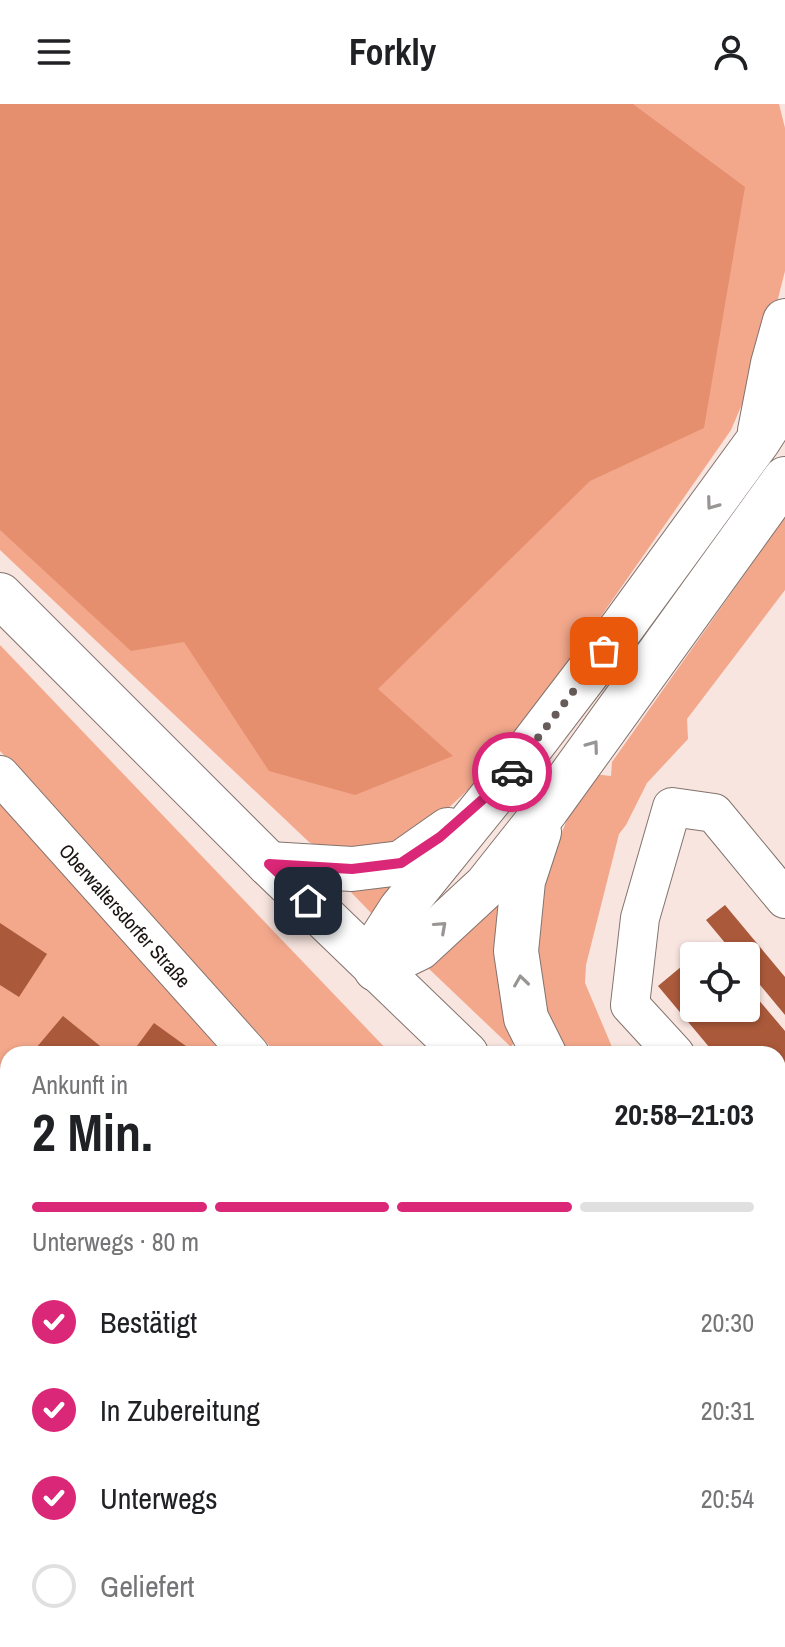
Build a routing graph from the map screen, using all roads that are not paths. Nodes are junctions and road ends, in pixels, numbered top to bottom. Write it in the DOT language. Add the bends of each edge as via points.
graph roads {
  1 [pos="785,321"];
  2 [pos="785,399"];
  3 [pos="758,441"];
  4 [pos="785,479"];
  5 [pos="0,595"];
  6 [pos="0,775"];
  7 [pos="507,778"];
  8 [pos="547,809"];
  9 [pos="269,864"];
  10 [pos="785,899"];
  11 [pos="376,969"];
  12 [pos="243,1046"];
  13 [pos="458,1046"];
  14 [pos="540,1046"];
  15 [pos="668,1046"];
  1 -- 3 [label="main road"];
  2 -- 3 [label="main road"];
  3 -- 7 [label="main road, one-way"];
  8 -- 4 [label="main road, one-way"];
  5 -- 9 [label="main road"];
  6 -- 12 [label="street, Oberwaltersdorfer Straße"];
  7 -- 9 [label="main road" via="440,837 401,863 352,869"];
  7 -- 11 [label="main road" via="401,909 383,937"];
  11 -- 8 [label="main road, one-way" via="419,948 486,886"];
  14 -- 8 [label="main road, one-way" via="526,1018 516,951 523,881"];
  9 -- 11 [label="main road"];
  10 -- 15 [label="street" via="714,813 672,807 640,918 630,1005"];
  11 -- 13 [label="main road"];
}
